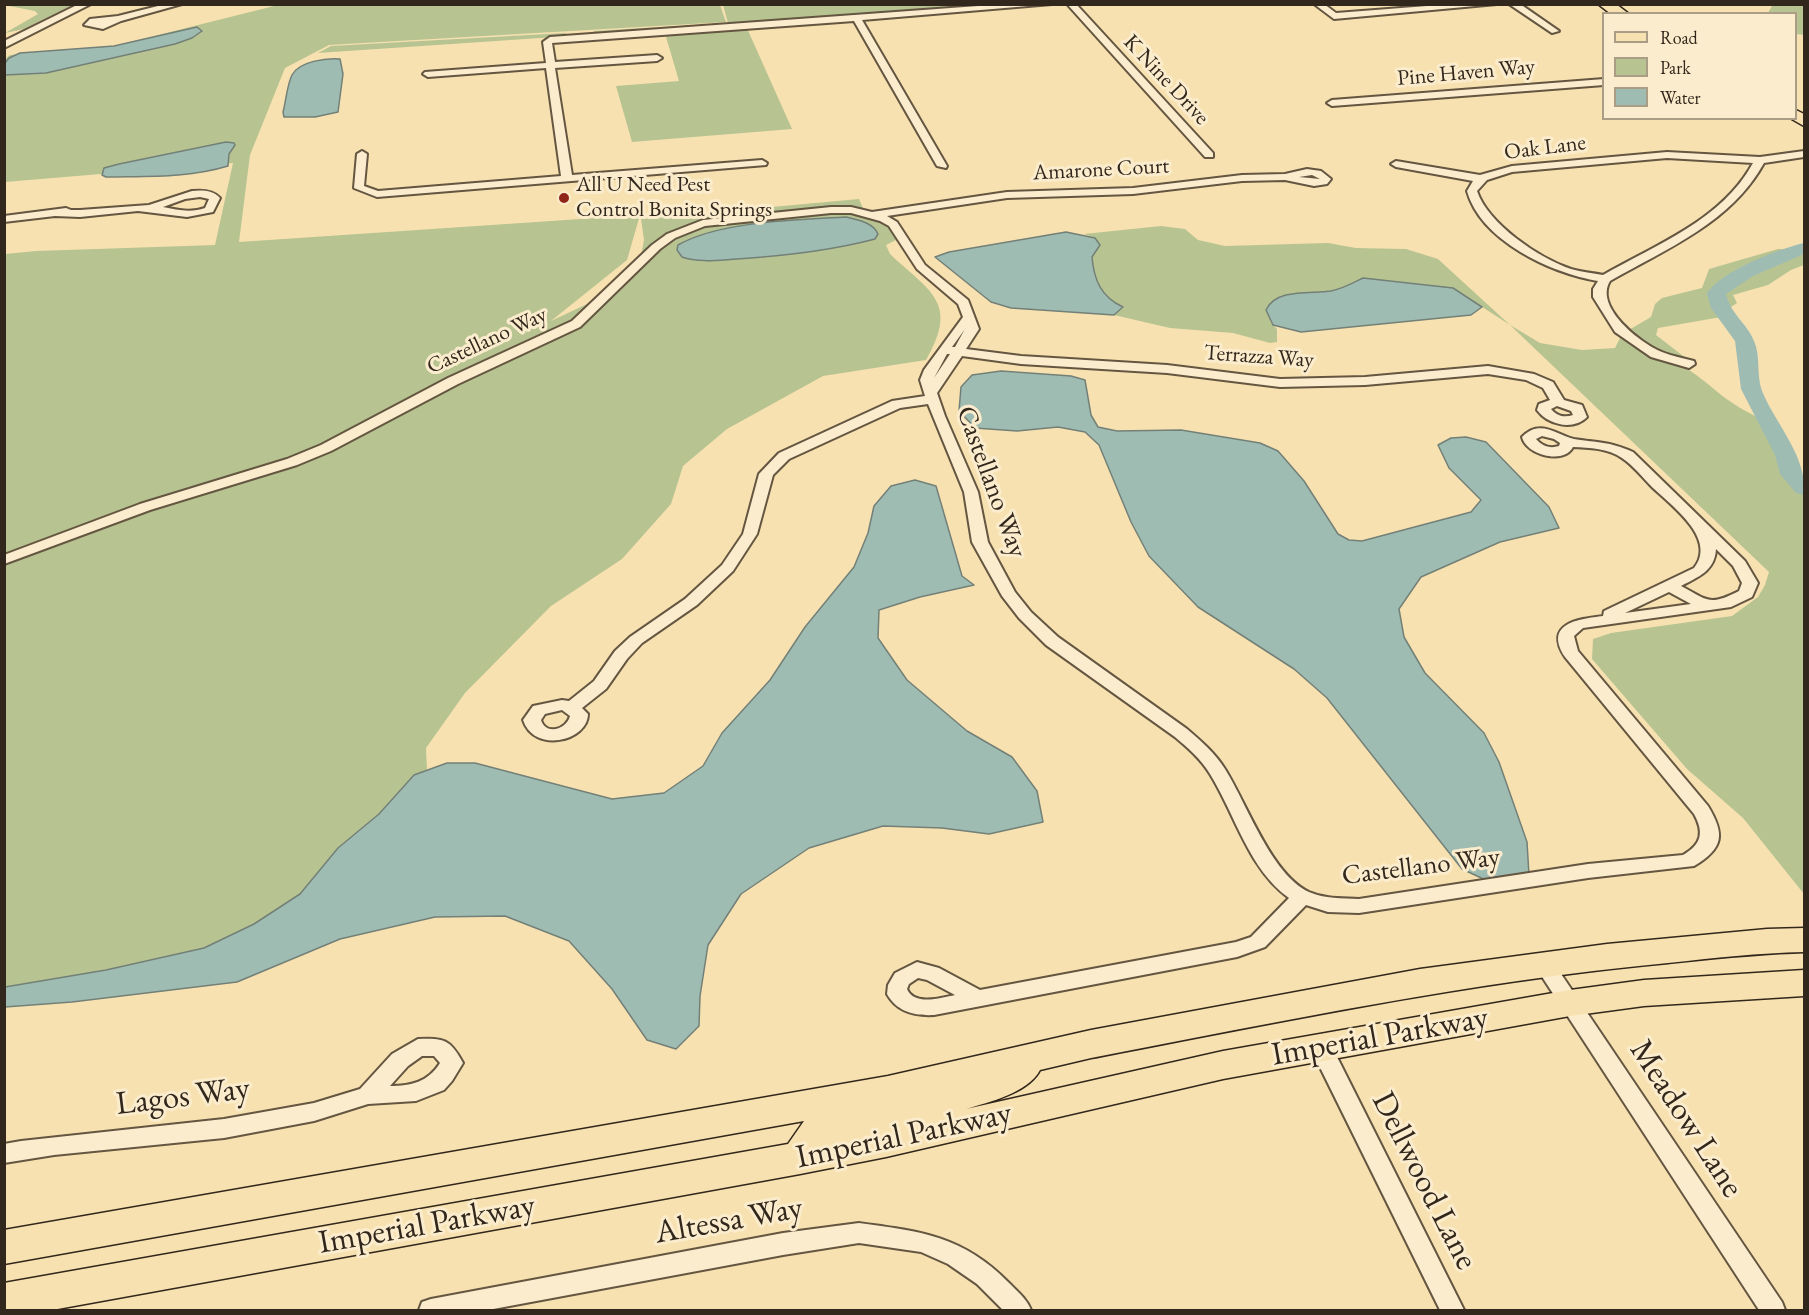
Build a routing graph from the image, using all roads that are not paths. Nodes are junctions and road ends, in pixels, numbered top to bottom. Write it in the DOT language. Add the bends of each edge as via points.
graph roads {
  1 [pos="87,4"];
  2 [pos="178,4"];
  3 [pos="1048,4"];
  4 [pos="1071,4"];
  5 [pos="1318,4"];
  6 [pos="1493,4"];
  7 [pos="1513,4"];
  8 [pos="1605,4"];
  9 [pos="1628,9"];
  10 [pos="857,18"];
  11 [pos="118,19"];
  12 [pos="1555,32"];
  13 [pos="12,42"];
  14 [pos="4,52"];
  15 [pos="657,58"];
  16 [pos="549,66"];
  17 [pos="428,74"];
  18 [pos="1602,82"];
  19 [pos="1332,103"];
  20 [pos="362,154"];
  21 [pos="1804,154"];
  22 [pos="1209,155"];
  23 [pos="1765,160"];
  24 [pos="762,163"];
  25 [pos="1396,164"];
  26 [pos="942,166"];
  27 [pos="1285,177"];
  28 [pos="567,179"];
  29 [pos="1482,179"];
  30 [pos="150,208"];
  31 [pos="920,209"];
  32 [pos="874,215"];
  33 [pos="4,219"];
  34 [pos="893,224"];
  35 [pos="1605,279"];
  36 [pos="951,351"];
  37 [pos="1689,364"];
  38 [pos="932,401"];
  39 [pos="1559,403"];
  40 [pos="1567,442"];
  41 [pos="1698,524"];
  42 [pos="4,560"];
  43 [pos="1670,586"];
  44 [pos="1708,607"];
  45 [pos="1596,621"];
  46 [pos="572,707"];
  47 [pos="1302,897"];
  48 [pos="1804,940"];
  49 [pos="1544,964"];
  50 [pos="1804,983"];
  51 [pos="978,998"];
  52 [pos="1570,1003"];
  53 [pos="1322,1049"];
  54 [pos="1046,1055"];
  55 [pos="368,1095"];
  56 [pos="4,1155"];
  57 [pos="800,1158"];
  58 [pos="4,1247"];
  59 [pos="4,1301"];
  60 [pos="431,1311"];
  61 [pos="1019,1311"];
  62 [pos="1452,1311"];
  63 [pos="1773,1311"];
  1 -- 13 [label="street" via="59,22"];
  2 -- 11 [label="street"];
  3 -- 10 [label="street"];
  4 -- 22 [label="street, K Nine Drive"];
  5 -- 6 [label="street" via="1334,16"];
  7 -- 12 [label="street"];
  8 -- 9 [label="main road"];
  10 -- 16 [label="street" via="552,40 547,42"];
  10 -- 26 [label="street"];
  13 -- 14 [label="street"];
  15 -- 16 [label="street"];
  16 -- 17 [label="street"];
  16 -- 28 [label="street"];
  18 -- 19 [label="street, Pine Haven Way"];
  20 -- 28 [label="street" via="359,189 377,194"];
  21 -- 23 [label="street, Oak Lane"];
  23 -- 29 [label="street, Oak Lane" via="1658,156 1512,169"];
  23 -- 35 [label="street" via="1715,215"];
  24 -- 28 [label="street"];
  25 -- 29 [label="street"];
  27 -- 31 [label="street, Amarone Court" via="1233,178 1105,193 997,196"];
  29 -- 35 [label="street, Oak Lane" via="1474,186 1473,199 1511,238 1563,270"];
  30 -- 30 [label="street" via="176,214 196,213 213,207 215,198 197,195"];
  30 -- 33 [label="street"];
  31 -- 32 [label="street, Amarone Court"];
  31 -- 34 [label="street"];
  32 -- 34 [label="street, Castellano Way"];
  32 -- 42 [label="street, Castellano Way" via="831,210 719,220 687,229 656,247 576,324 453,381 326,448 145,507"];
  34 -- 36 [label="street, Castellano Way" via="921,267 964,303 973,328"];
  35 -- 37 [label="street" via="1599,297 1619,329 1656,354"];
  36 -- 38 [label="street, Castellano Way"];
  36 -- 39 [label="street, Terrazza Way" via="1280,383 1365,381 1488,370 1529,377 1548,385"];
  38 -- 46 [label="street" via="880,413 795,449 774,465 761,488 750,534 728,568 691,602 636,640 600,685"];
  38 -- 47 [label="street, Castellano Way" via="971,492 980,543 1008,593 1052,641 1201,750 1217,770 1270,868 1283,884"];
  40 -- 41 [label="street, Castellano Way" via="1600,444 1622,451"];
  41 -- 43 [label="street, Castellano Way" via="1708,543 1707,562 1694,575"];
  41 -- 44 [label="street, Castellano Way" via="1740,564 1750,583 1742,597"];
  43 -- 44 [label="street"];
  43 -- 45 [label="street, Castellano Way"];
  44 -- 45 [label="street, Castellano Way"];
  45 -- 47 [label="street, Castellano Way" via="1568,630 1566,646 1706,818 1710,841 1701,854 1677,863 1588,871 1359,906 1328,905"];
  47 -- 51 [label="street" via="1258,942 1237,949"];
  48 -- 49 [label="main road, Imperial Parkway"];
  49 -- 52 [label="street, Meadow Lane"];
  49 -- 54 [label="main road, Imperial Parkway" via="1420,982"];
  50 -- 52 [label="main road, Imperial Parkway" via="1644,993"];
  52 -- 53 [label="main road, Imperial Parkway"];
  52 -- 63 [label="street, Meadow Lane"];
  53 -- 57 [label="main road, Imperial Parkway" via="1223,1065 906,1138"];
  53 -- 62 [label="street, Dellwood Lane"];
  54 -- 57 [label="main road" via="1006,1081 970,1094 830,1123 809,1139"];
  54 -- 58 [label="main road, Imperial Parkway" via="786,1110"];
  55 -- 56 [label="street, Lagos Way" via="257,1122 48,1146"];
  57 -- 59 [label="main road, Imperial Parkway"];
  60 -- 61 [label="street, Altessa Way" via="859,1233 923,1242 956,1256 986,1276"];
}
